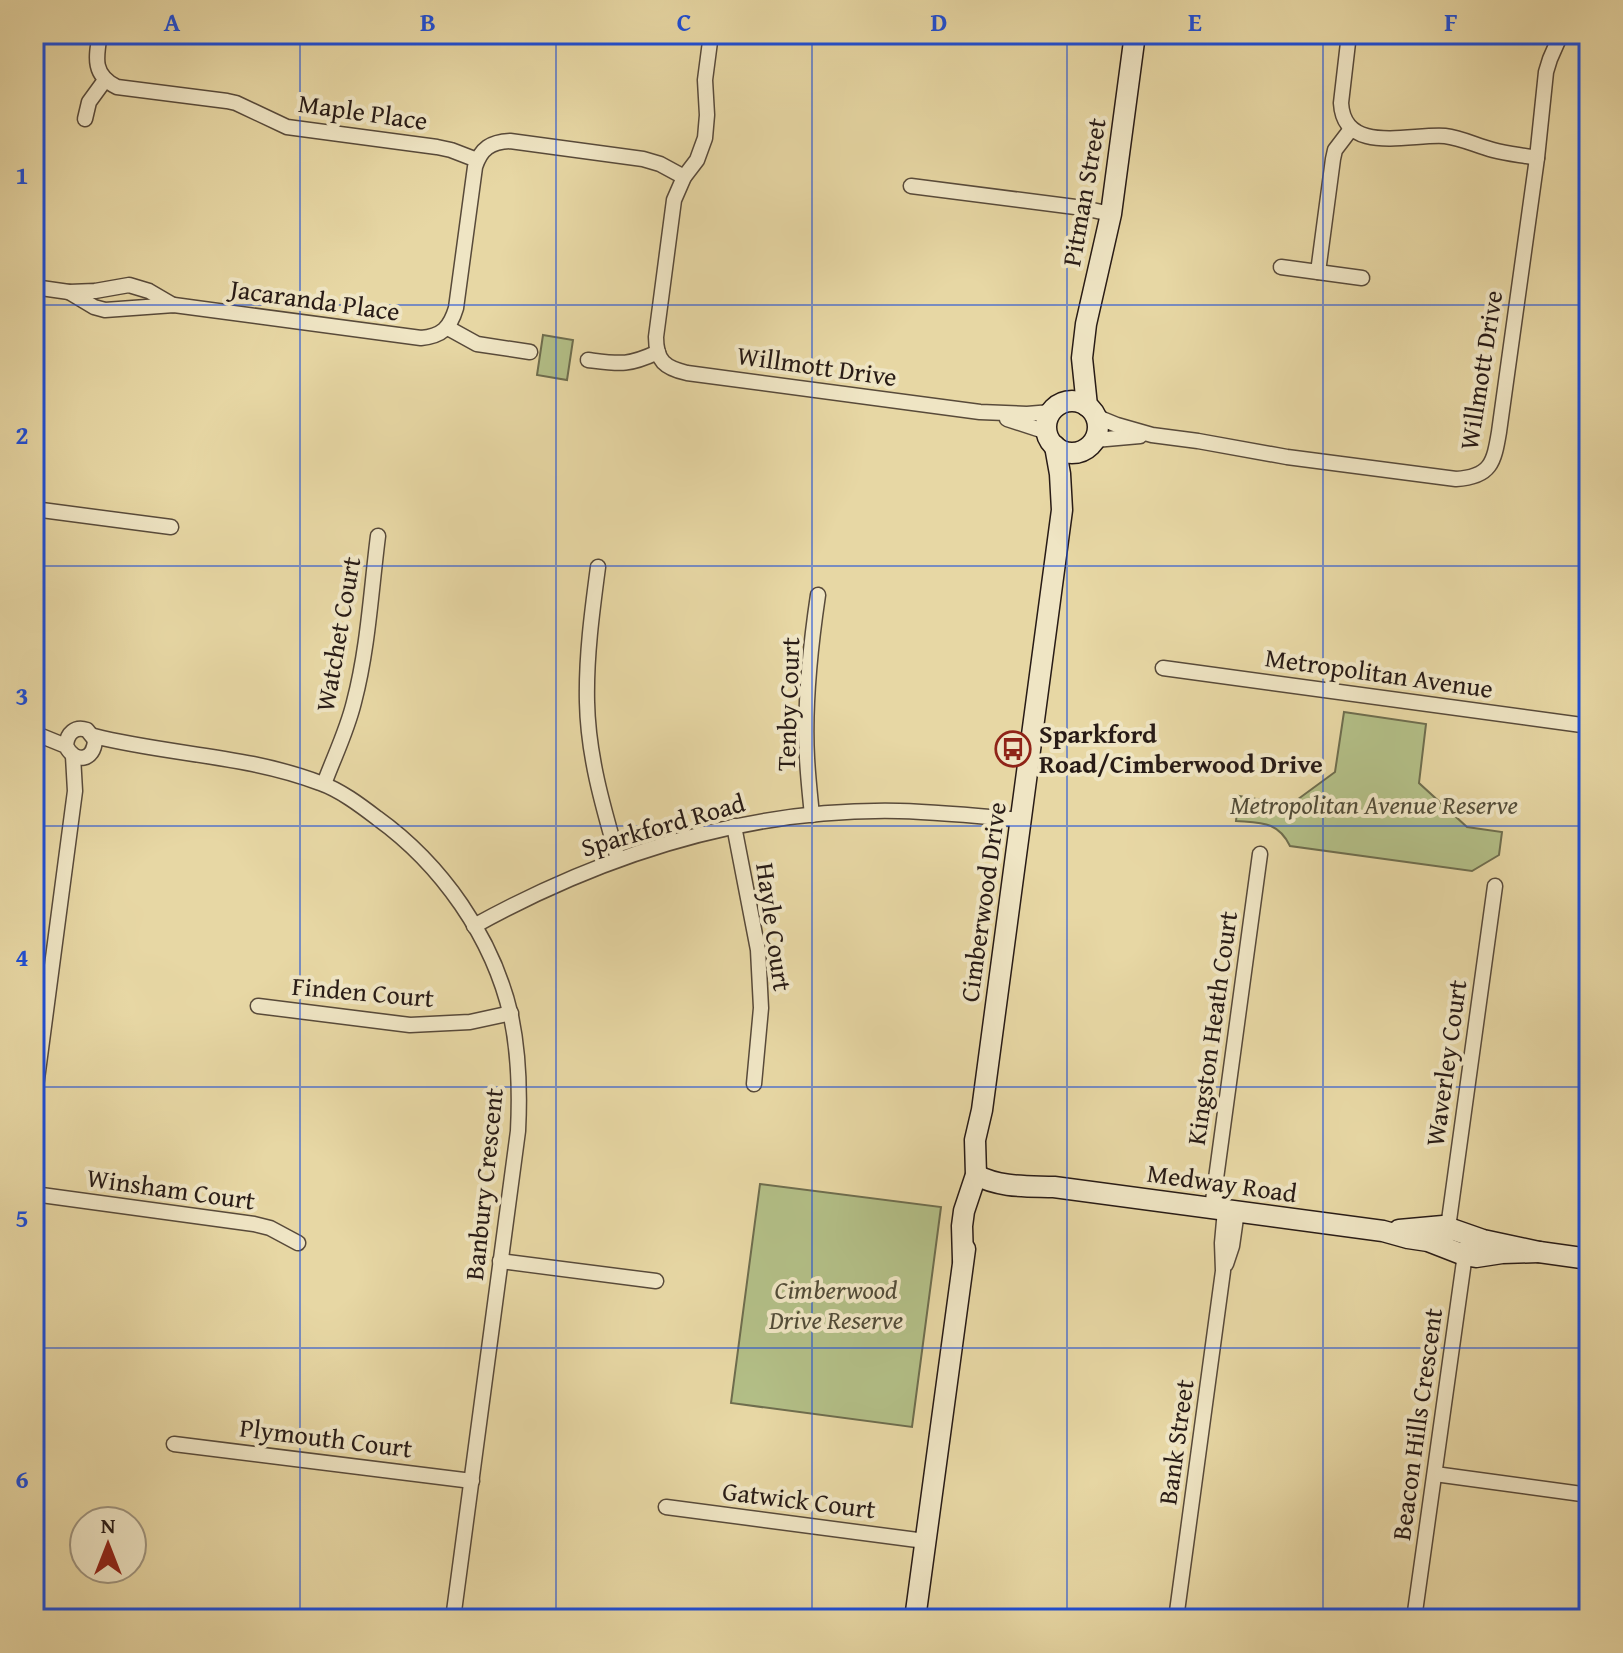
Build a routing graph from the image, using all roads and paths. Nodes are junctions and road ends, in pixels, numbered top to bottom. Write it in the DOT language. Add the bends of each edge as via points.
graph roads {
  1 [pos="100,34"];
  2 [pos="711,34"];
  3 [pos="1135,34"];
  4 [pos="1349,34"];
  5 [pos="1562,35"];
  6 [pos="105,80"];
  7 [pos="85,119"];
  8 [pos="1351,129"];
  9 [pos="1537,158"];
  10 [pos="477,160"];
  11 [pos="684,177"];
  12 [pos="911,186"];
  13 [pos="1111,214"];
  14 [pos="1281,267"];
  15 [pos="1318,272"];
  16 [pos="1362,278"];
  17 [pos="34,287"];
  18 [pos="69,292"];
  19 [pos="174,305"];
  20 [pos="448,328"];
  21 [pos="530,352"];
  22 [pos="658,352"];
  23 [pos="1082,358"];
  24 [pos="588,360"];
  25 [pos="1091,411"];
  26 [pos="1054,423"];
  27 [pos="1152,435"];
  28 [pos="1090,445"];
  29 [pos="34,509"];
  30 [pos="1062,510"];
  31 [pos="171,527"];
  32 [pos="378,536"];
  33 [pos="598,567"];
  34 [pos="818,595"];
  35 [pos="1163,668"];
  36 [pos="1589,726"];
  37 [pos="34,733"];
  38 [pos="81,746"];
  39 [pos="324,784"];
  40 [pos="812,815"];
  41 [pos="1021,820"];
  42 [pos="734,826"];
  43 [pos="1260,854"];
  44 [pos="618,859"];
  45 [pos="1495,886"];
  46 [pos="474,926"];
  47 [pos="258,1006"];
  48 [pos="511,1013"];
  49 [pos="754,1084"];
  50 [pos="34,1102"];
  51 [pos="985,1176"];
  52 [pos="34,1194"];
  53 [pos="1225,1209"];
  54 [pos="1456,1241"];
  55 [pos="298,1243"];
  56 [pos="1589,1259"];
  57 [pos="500,1261"];
  58 [pos="656,1281"];
  59 [pos="174,1444"];
  60 [pos="1435,1474"];
  61 [pos="472,1481"];
  62 [pos="1589,1495"];
  63 [pos="666,1507"];
  64 [pos="925,1541"];
  65 [pos="453,1619"];
  66 [pos="915,1619"];
  67 [pos="1176,1619"];
  68 [pos="1414,1619"];
  1 -- 6 [label="street" via="98,67"];
  2 -- 11 [label="street" via="705,138"];
  3 -- 13 [label="street, Pitman Street"];
  4 -- 8 [label="street" via="1341,114"];
  5 -- 9 [label="street, Willmott Drive" via="1546,72"];
  6 -- 7 [label="street" via="89,102"];
  6 -- 10 [label="street, Maple Place" via="117,87 236,103 287,127 437,147"];
  8 -- 9 [label="street" via="1397,139 1444,136"];
  8 -- 15 [label="street" via="1335,150"];
  9 -- 27 [label="street, Willmott Drive" via="1498,440 1484,472 1456,479"];
  10 -- 11 [label="street" via="492,143 510,141 643,159"];
  10 -- 20 [label="street" via="456,308"];
  11 -- 22 [label="street" via="674,200"];
  12 -- 13 [label="street"];
  13 -- 23 [label="street, Pitman Street"];
  14 -- 15 [label="street"];
  15 -- 16 [label="street"];
  17 -- 18 [label="street, Jacaranda Place"];
  18 -- 19 [label="street, Jacaranda Place" via="105,310"];
  18 -- 19 [label="street, Jacaranda Place" via="129,285"];
  19 -- 20 [label="street, Jacaranda Place" via="421,338"];
  20 -- 21 [label="street" via="477,344"];
  22 -- 24 [label="street" via="632,363"];
  22 -- 26 [label="street, Willmott Drive" via="668,367 687,373 980,412 1028,425"];
  23 -- 25 [label="street, Pitman Street"];
  23 -- 26 [label="street, Pitman Street"];
  25 -- 26 [label="street" via="1072,401"];
  25 -- 27 [label="street, Willmott Drive"];
  25 -- 28 [label="street" via="1098,432"];
  26 -- 28 [label="street" via="1069,453"];
  26 -- 30 [label="street, Cimberwood Drive"];
  27 -- 28 [label="street, Willmott Drive"];
  28 -- 30 [label="street, Cimberwood Drive"];
  29 -- 31 [label="street"];
  30 -- 41 [label="street, Cimberwood Drive"];
  32 -- 39 [label="street, Watchet Court" via="354,703"];
  33 -- 44 [label="street" via="587,704 594,768"];
  34 -- 40 [label="street, Tenby Court" via="807,707"];
  35 -- 36 [label="street, Metropolitan Avenue"];
  37 -- 38 [label="street, Banbury Crescent"];
  38 -- 39 [label="street, Banbury Crescent" via="132,746 247,762"];
  38 -- 50 [label="street"];
  39 -- 46 [label="street, Banbury Crescent" via="402,836 443,878"];
  40 -- 41 [label="street, Sparkford Road" via="897,811"];
  40 -- 42 [label="street, Sparkford Road"];
  41 -- 51 [label="street, Cimberwood Drive" via="975,1140"];
  42 -- 44 [label="street, Sparkford Road"];
  42 -- 49 [label="street, Hayle Court" via="758,950 761,1008"];
  43 -- 53 [label="street, Kingston Heath Court"];
  44 -- 46 [label="street, Sparkford Road"];
  45 -- 54 [label="street, Waverley Court"];
  46 -- 48 [label="street, Banbury Crescent"];
  47 -- 48 [label="street, Finden Court" via="410,1025 470,1022"];
  48 -- 57 [label="street, Banbury Crescent" via="520,1098"];
  51 -- 53 [label="street, Medway Road" via="1008,1186"];
  51 -- 64 [label="street, Cimberwood Drive" via="964,1211 963,1260"];
  52 -- 55 [label="street, Winsham Court" via="254,1224"];
  53 -- 54 [label="street, Medway Road"];
  53 -- 67 [label="street, Bank Street" via="1223,1271"];
  54 -- 56 [label="street, Medway Road" via="1476,1257 1539,1252"];
  54 -- 60 [label="street, Beacon Hills Crescent"];
  57 -- 58 [label="street"];
  57 -- 61 [label="street, Banbury Crescent"];
  59 -- 61 [label="street, Plymouth Court"];
  60 -- 62 [label="street"];
  60 -- 68 [label="street, Beacon Hills Crescent"];
  61 -- 65 [label="street, Banbury Crescent"];
  63 -- 64 [label="street, Gatwick Court"];
  64 -- 66 [label="street, Cimberwood Drive"];
}
